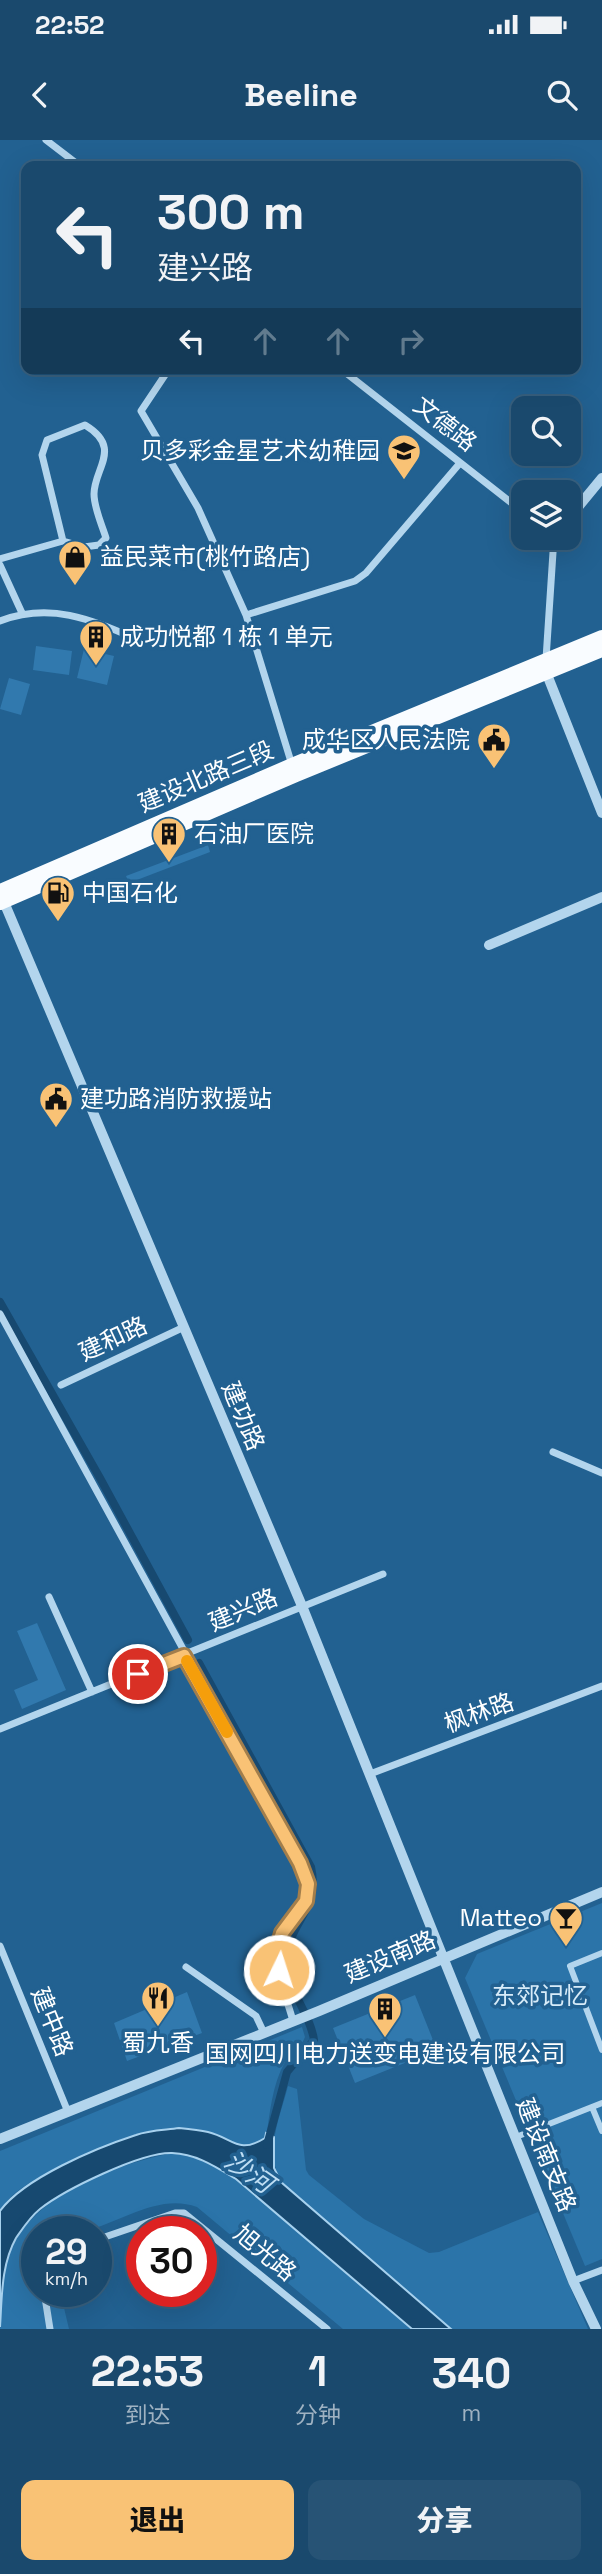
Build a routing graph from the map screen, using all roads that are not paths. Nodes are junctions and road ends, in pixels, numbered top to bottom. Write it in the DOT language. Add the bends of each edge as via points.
graph roads {
  1 [pos="46,140"];
  2 [pos="73,161"];
  3 [pos="165,375"];
  4 [pos="349,375"];
  5 [pos="460,463"];
  6 [pos="602,478"];
  7 [pos="511,503"];
  8 [pos="581,503"];
  9 [pos="63,541"];
  10 [pos="553,550"];
  11 [pos="0,558"];
  12 [pos="0,565"];
  13 [pos="22,613"];
  14 [pos="246,615"];
  15 [pos="0,621"];
  16 [pos="602,637"];
  17 [pos="136,639"];
  18 [pos="602,650"];
  19 [pos="546,666"];
  20 [pos="294,770"];
  21 [pos="602,813"];
  22 [pos="1,897"];
  23 [pos="602,897"];
  24 [pos="489,945"];
  25 [pos="0,1314"];
  26 [pos="182,1328"];
  27 [pos="61,1385"];
  28 [pos="553,1452"];
  29 [pos="602,1473"];
  30 [pos="383,1574"];
  31 [pos="49,1597"];
  32 [pos="302,1606"];
  33 [pos="184,1656"];
  34 [pos="602,1686"];
  35 [pos="92,1692"];
  36 [pos="0,1729"];
  37 [pos="370,1774"];
  38 [pos="602,1892"];
  39 [pos="0,1946"];
  40 [pos="602,1953"];
  41 [pos="444,1957"];
  42 [pos="186,1968"];
  43 [pos="295,2021"];
  44 [pos="264,2033"];
  45 [pos="602,2050"];
  46 [pos="602,2103"];
  47 [pos="592,2107"];
  48 [pos="68,2112"];
  49 [pos="602,2131"];
  50 [pos="516,2137"];
  51 [pos="0,2139"];
  52 [pos="112,2235"];
  53 [pos="602,2270"];
  54 [pos="573,2281"];
  55 [pos="47,2307"];
  56 [pos="50,2329"];
  57 [pos="327,2329"];
  58 [pos="596,2329"];
  1 -- 2 [label="street"];
  3 -- 14 [label="street" via="141,411 198,508"];
  4 -- 5 [label="street, 文德路"];
  5 -- 7 [label="street, 文德路"];
  5 -- 14 [label="street" via="355,581"];
  6 -- 8 [label="street"];
  9 -- 9 [label="street" via="83,547 99,545 106,538 94,494 105,454 96,432 85,425 47,440 42,455"];
  9 -- 11 [label="street"];
  10 -- 19 [label="street"];
  12 -- 13 [label="street"];
  13 -- 15 [label="street"];
  13 -- 17 [label="street" via="85,617"];
  14 -- 20 [label="street"];
  16 -- 19 [label="main road"];
  18 -- 19 [label="main road"];
  19 -- 20 [label="main road, 建设北路三段"];
  19 -- 21 [label="street"];
  20 -- 22 [label="main road, 建设北路三段"];
  22 -- 26 [label="street, 建功路"];
  23 -- 24 [label="street"];
  25 -- 33 [label="street"];
  26 -- 27 [label="street, 建和路"];
  26 -- 32 [label="street, 建功路"];
  28 -- 29 [label="street"];
  30 -- 32 [label="street, 建兴路"];
  31 -- 35 [label="street"];
  32 -- 33 [label="street, 建兴路"];
  32 -- 37 [label="street, 建功路"];
  33 -- 35 [label="street, 建兴路"];
  33 -- 43 [label="street" via="308,1884 306,1901 282,1933 277,1950"];
  34 -- 37 [label="street, 枫林路"];
  35 -- 36 [label="street, 建兴路"];
  37 -- 41 [label="street, 建功路"];
  38 -- 41 [label="street, 建设南路"];
  39 -- 48 [label="street, 建中路"];
  40 -- 45 [label="street" via="570,1966"];
  41 -- 43 [label="street, 建设南路"];
  41 -- 50 [label="street, 建设南支路"];
  42 -- 44 [label="street" via="256,2016"];
  43 -- 44 [label="street, 建设南路"];
  44 -- 48 [label="street, 建设南路"];
  46 -- 47 [label="street"];
  47 -- 49 [label="street"];
  47 -- 50 [label="street"];
  48 -- 51 [label="street, 建设南路"];
  50 -- 54 [label="street, 建设南支路"];
  52 -- 57 [label="street, 旭光路" via="184,2213"];
  53 -- 54 [label="street"];
  54 -- 58 [label="street, 建设南支路"];
  55 -- 56 [label="street"];
}
